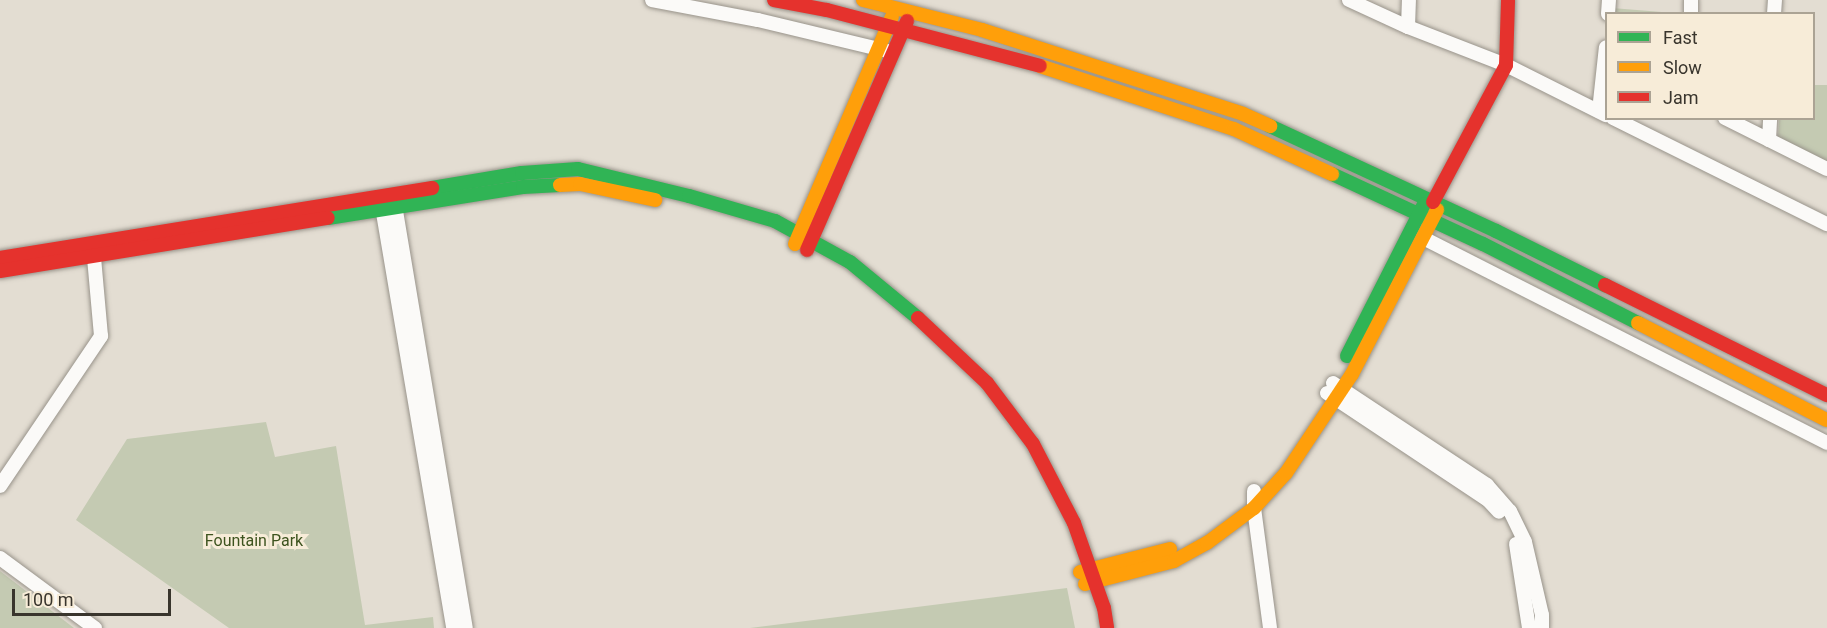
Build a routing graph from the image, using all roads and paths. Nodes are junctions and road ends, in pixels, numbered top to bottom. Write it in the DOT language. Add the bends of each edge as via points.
graph roads {
  1 [pos="652,0"];
  2 [pos="774,0"];
  3 [pos="863,0"];
  4 [pos="1349,0"];
  5 [pos="1409,0"];
  6 [pos="1508,0"];
  7 [pos="894,4"];
  8 [pos="910,6"];
  9 [pos="890,26"];
  10 [pos="1408,27"];
  11 [pos="905,30"];
  12 [pos="880,48"];
  13 [pos="895,53"];
  14 [pos="1506,65"];
  15 [pos="1605,80"];
  16 [pos="1603,113"];
  17 [pos="1617,120"];
  18 [pos="1729,120"];
  19 [pos="1770,120"];
  20 [pos="1769,140"];
  21 [pos="1827,169"];
  22 [pos="388,202"];
  23 [pos="1433,202"];
  24 [pos="1419,214"];
  25 [pos="1432,220"];
  26 [pos="1827,224"];
  27 [pos="1423,238"];
  28 [pos="803,242"];
  29 [pos="93,249"];
  30 [pos="0,258"];
  31 [pos="0,271"];
  32 [pos="1334,391"];
  33 [pos="1827,395"];
  34 [pos="1827,420"];
  35 [pos="1827,443"];
  36 [pos="0,486"];
  37 [pos="1254,491"];
  38 [pos="1254,508"];
  39 [pos="0,558"];
  40 [pos="1087,577"];
  41 [pos="94,628"];
  42 [pos="453,628"];
  43 [pos="466,628"];
  44 [pos="1095,628"];
  45 [pos="1107,628"];
  46 [pos="1270,628"];
  47 [pos="1529,628"];
  48 [pos="1542,628"];
  1 -- 12 [label="street"];
  2 -- 9 [label="street"];
  3 -- 7 [label="street"];
  4 -- 10 [label="street"];
  5 -- 10 [label="street"];
  6 -- 14 [label="street"];
  7 -- 8 [label="street"];
  7 -- 9 [label="street"];
  8 -- 11 [label="street"];
  8 -- 23 [label="street" via="1243,114"];
  9 -- 11 [label="street"];
  9 -- 12 [label="street"];
  10 -- 14 [label="street"];
  11 -- 13 [label="street"];
  11 -- 24 [label="street" via="1032,63 1234,129"];
  12 -- 13 [label="street"];
  12 -- 28 [label="street"];
  13 -- 28 [label="street"];
  14 -- 16 [label="street"];
  14 -- 23 [label="street"];
  15 -- 16 [label="street"];
  17 -- 26 [label="street"];
  18 -- 20 [label="street"];
  19 -- 20 [label="street"];
  20 -- 21 [label="street"];
  22 -- 28 [label="street" via="522,173 578,169"];
  22 -- 29 [label="street"];
  22 -- 42 [label="street"];
  22 -- 43 [label="street"];
  23 -- 24 [label="street"];
  23 -- 25 [label="street"];
  23 -- 33 [label="street"];
  24 -- 25 [label="street"];
  24 -- 32 [label="street"];
  25 -- 27 [label="street"];
  25 -- 34 [label="street"];
  27 -- 32 [label="street"];
  27 -- 35 [label="street"];
  28 -- 40 [label="street" via="909,324 978,392 1024,452"];
  29 -- 30 [label="street"];
  29 -- 31 [label="street"];
  29 -- 36 [label="street" via="101,336"];
  32 -- 37 [label="street"];
  32 -- 38 [label="street" via="1286,473"];
  32 -- 47 [label="street" via="1488,500 1501,514 1518,553"];
  32 -- 48 [label="street" via="1487,485 1510,510 1525,542"];
  37 -- 38 [label="street"];
  37 -- 40 [label="street" via="1201,533 1169,549"];
  38 -- 40 [label="street" via="1207,543 1174,561"];
  38 -- 46 [label="street"];
  39 -- 41 [label="street"];
  40 -- 44 [label="street"];
  40 -- 45 [label="street"];
}
